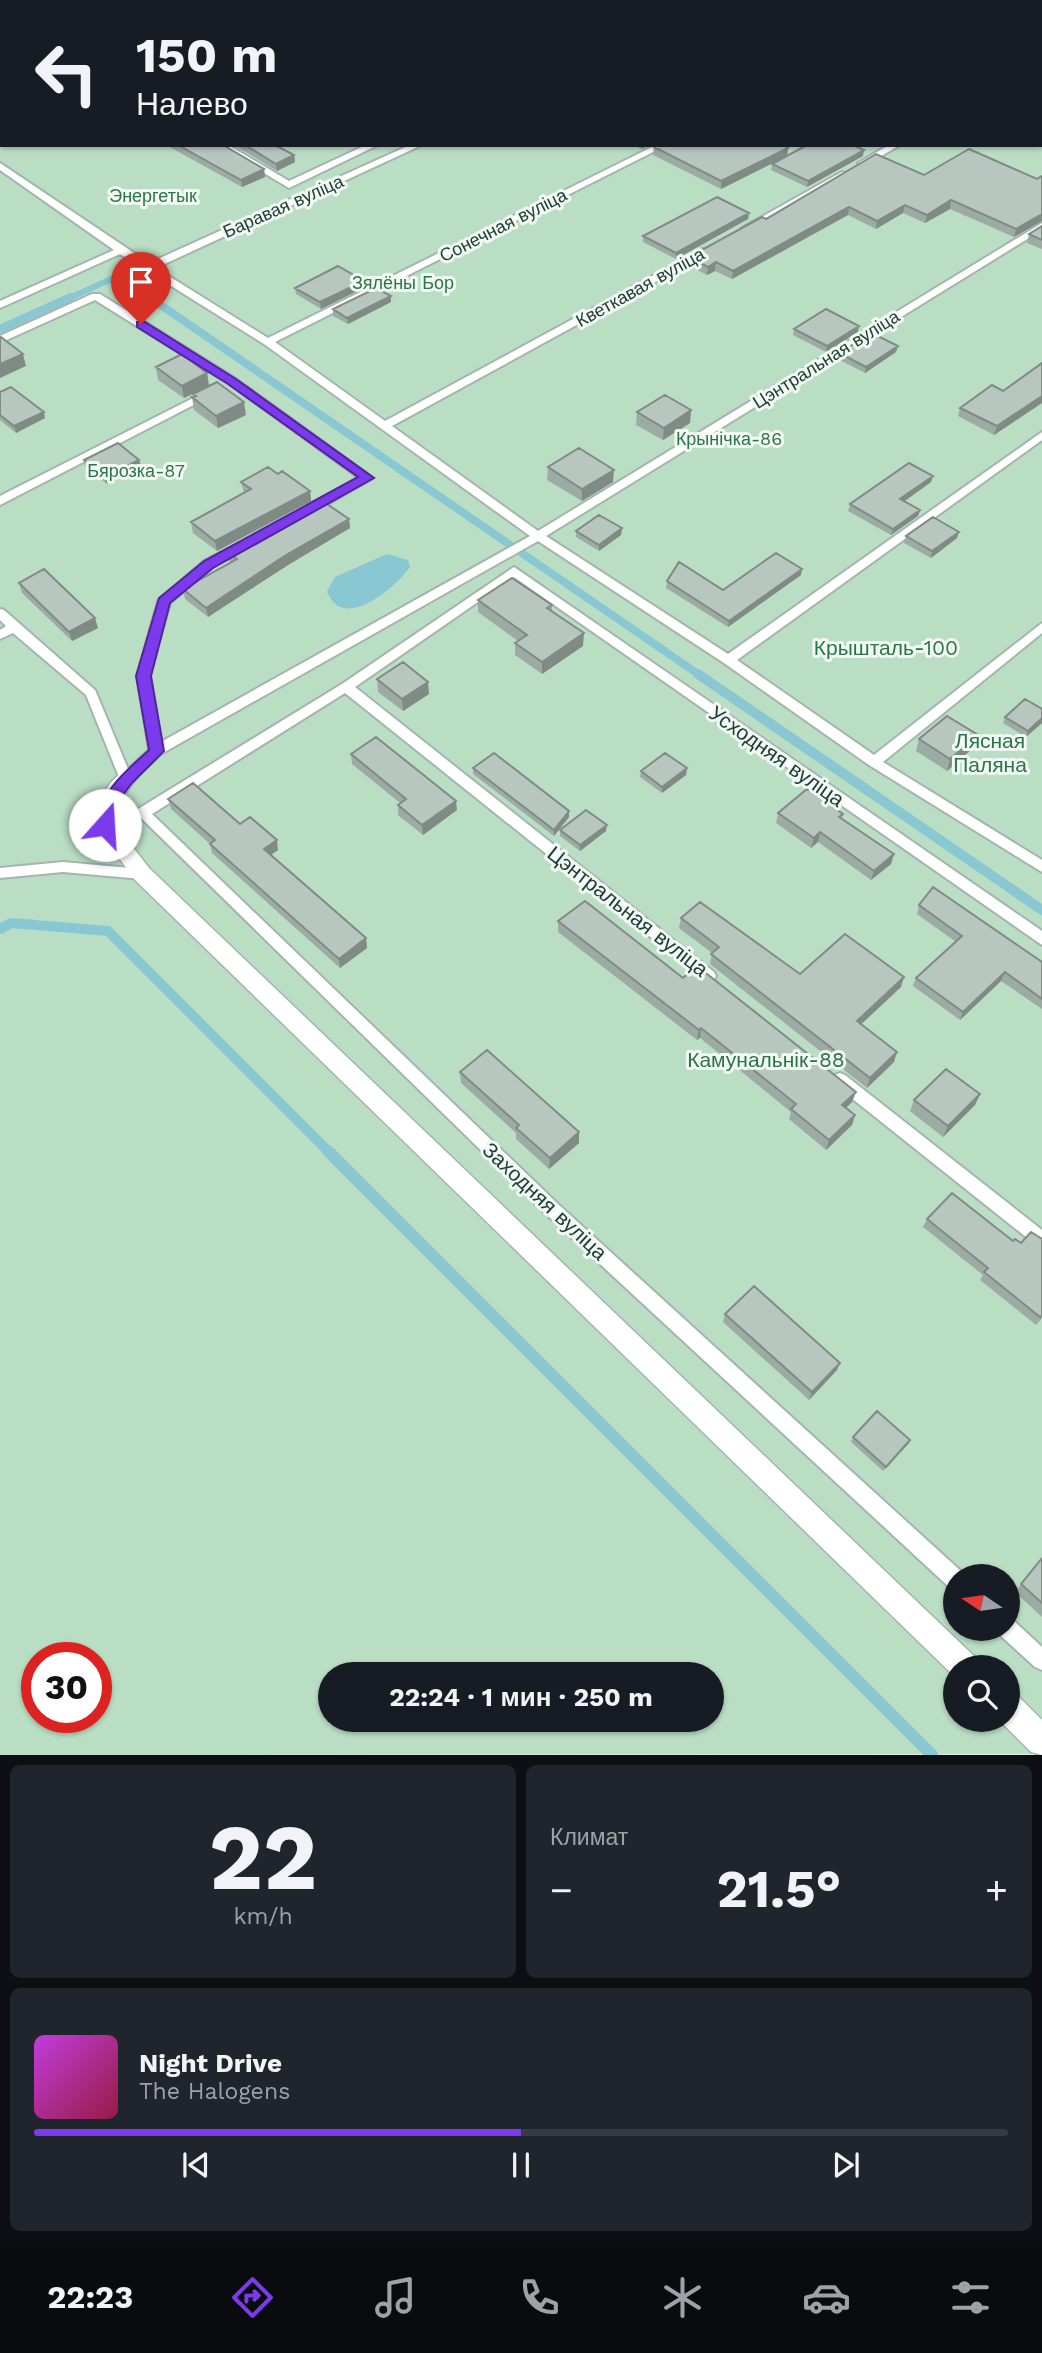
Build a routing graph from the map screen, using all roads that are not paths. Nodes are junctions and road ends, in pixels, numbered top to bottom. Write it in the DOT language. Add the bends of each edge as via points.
graph roads {
  1 [pos="224,147"];
  2 [pos="370,147"];
  3 [pos="414,147"];
  4 [pos="659,147"];
  5 [pos="892,147"];
  6 [pos="0,166"];
  7 [pos="1042,226"];
  8 [pos="740,231"];
  9 [pos="716,244"];
  10 [pos="121,250"];
  11 [pos="149,267"];
  12 [pos="0,305"];
  13 [pos="0,340"];
  14 [pos="268,342"];
  15 [pos="232,381"];
  16 [pos="383,426"];
  17 [pos="1042,435"];
  18 [pos="0,500"];
  19 [pos="294,518"];
  20 [pos="537,537"];
  21 [pos="257,538"];
  22 [pos="0,612"];
  23 [pos="14,627"];
  24 [pos="1042,627"];
  25 [pos="0,635"];
  26 [pos="728,660"];
  27 [pos="346,687"];
  28 [pos="156,751"];
  29 [pos="874,762"];
  30 [pos="127,779"];
  31 [pos="1042,867"];
  32 [pos="0,873"];
  33 [pos="142,874"];
  34 [pos="1042,939"];
  35 [pos="727,990"];
  36 [pos="825,1068"];
  37 [pos="1042,1240"];
  38 [pos="943,1568"];
  39 [pos="1020,1640"];
  40 [pos="953,1655"];
  41 [pos="1042,1660"];
  42 [pos="1020,1720"];
  43 [pos="1042,1741"];
  1 -- 2 [label="lane" via="289,186"];
  3 -- 11 [label="lane, Баравая вуліца"];
  4 -- 14 [label="lane, Сонечная вуліца"];
  5 -- 8 [label="lane"];
  6 -- 10 [label="lane"];
  7 -- 20 [label="lane, Цэнтральная вуліца"];
  9 -- 16 [label="lane, Кветкавая вуліца"];
  10 -- 11 [label="lane"];
  10 -- 12 [label="lane"];
  11 -- 14 [label="lane"];
  13 -- 15 [label="lane" via="96,296"];
  14 -- 16 [label="lane"];
  15 -- 18 [label="lane"];
  15 -- 19 [label="lane" via="367,478"];
  16 -- 20 [label="lane"];
  17 -- 26 [label="lane"];
  20 -- 26 [label="lane"];
  20 -- 28 [label="lane, Цэнтральная вуліца"];
  21 -- 28 [label="lane" via="208,565 164,601 144,676"];
  22 -- 23 [label="lane"];
  23 -- 25 [label="lane"];
  23 -- 30 [label="lane" via="91,693"];
  24 -- 29 [label="lane"];
  26 -- 29 [label="lane"];
  27 -- 34 [label="lane, Усходняя вуліца" via="514,571"];
  27 -- 35 [label="lane, Цэнтральная вуліца"];
  27 -- 38 [label="lane, Заходняя вуліца" via="143,813 553,1210"];
  28 -- 30 [label="lane, Цэнтральная вуліца"];
  29 -- 31 [label="lane"];
  30 -- 33 [label="street" via="107,805 105,825"];
  32 -- 33 [label="lane" via="63,867"];
  33 -- 40 [label="street"];
  36 -- 37 [label="lane"];
  39 -- 41 [label="lane"];
  42 -- 43 [label="street"];
}
